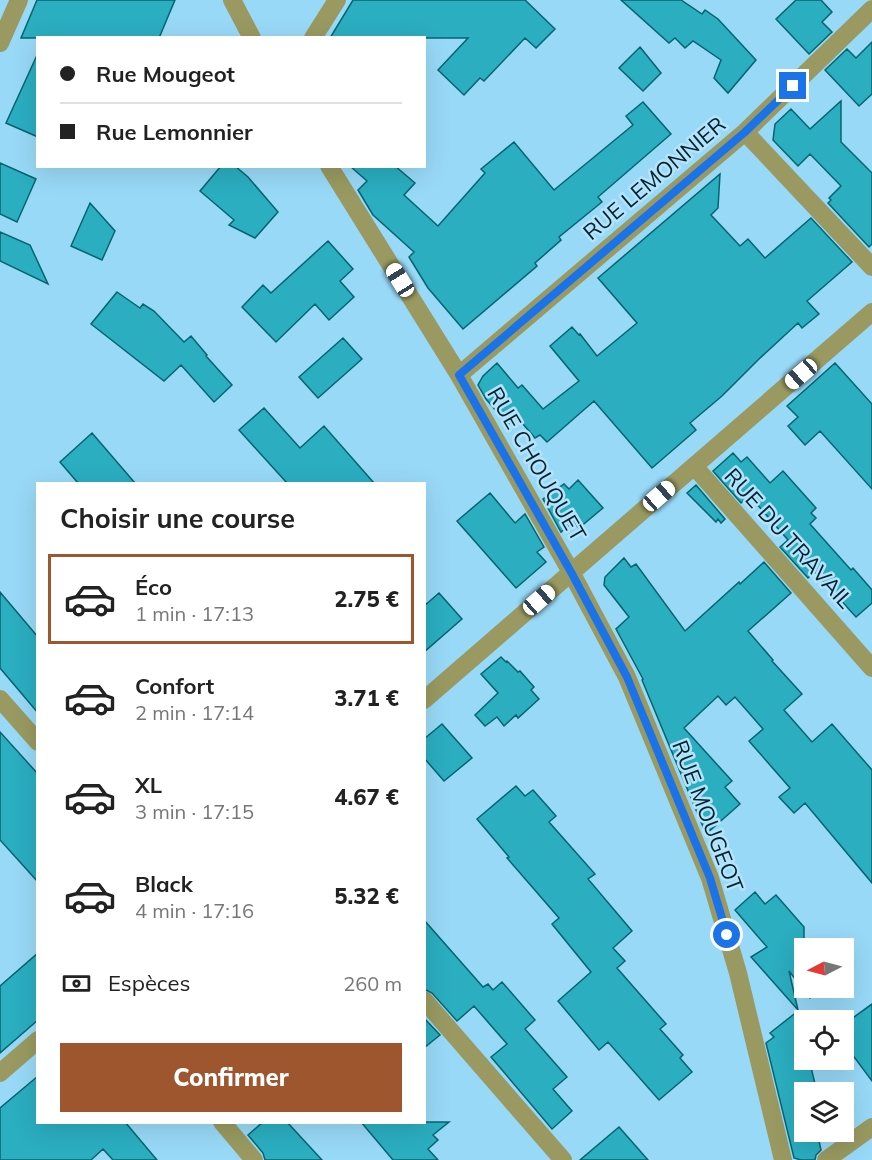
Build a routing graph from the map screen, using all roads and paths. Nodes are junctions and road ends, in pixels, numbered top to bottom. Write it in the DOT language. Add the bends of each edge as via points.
graph roads {
  1 [pos="19,0"];
  2 [pos="232,0"];
  3 [pos="337,0"];
  4 [pos="872,9"];
  5 [pos="251,36"];
  6 [pos="314,36"];
  7 [pos="0,43"];
  8 [pos="745,132"];
  9 [pos="330,168"];
  10 [pos="872,267"];
  11 [pos="872,312"];
  12 [pos="459,375"];
  13 [pos="694,466"];
  14 [pos="571,572"];
  15 [pos="872,668"];
  16 [pos="426,698"];
  17 [pos="0,699"];
  18 [pos="36,740"];
  19 [pos="426,1002"];
  20 [pos="36,1042"];
  21 [pos="0,1073"];
  22 [pos="224,1124"];
  23 [pos="872,1127"];
  24 [pos="254,1160"];
  25 [pos="563,1160"];
  26 [pos="783,1160"];
  27 [pos="826,1160"];
  1 -- 7 [label="street"];
  2 -- 5 [label="street"];
  3 -- 6 [label="street"];
  4 -- 8 [label="street, RUE LEMONNIER"];
  8 -- 10 [label="street"];
  8 -- 12 [label="street, RUE LEMONNIER"];
  9 -- 12 [label="street, RUE CHOUQUET"];
  11 -- 13 [label="street"];
  12 -- 14 [label="street, RUE CHOUQUET"];
  13 -- 14 [label="street"];
  13 -- 15 [label="street, RUE DU TRAVAIL"];
  14 -- 16 [label="street"];
  14 -- 26 [label="street, RUE MOUGEOT" via="627,677 710,878 738,973"];
  17 -- 18 [label="street"];
  19 -- 25 [label="street"];
  20 -- 21 [label="street"];
  22 -- 24 [label="street"];
  23 -- 27 [label="street"];
}
